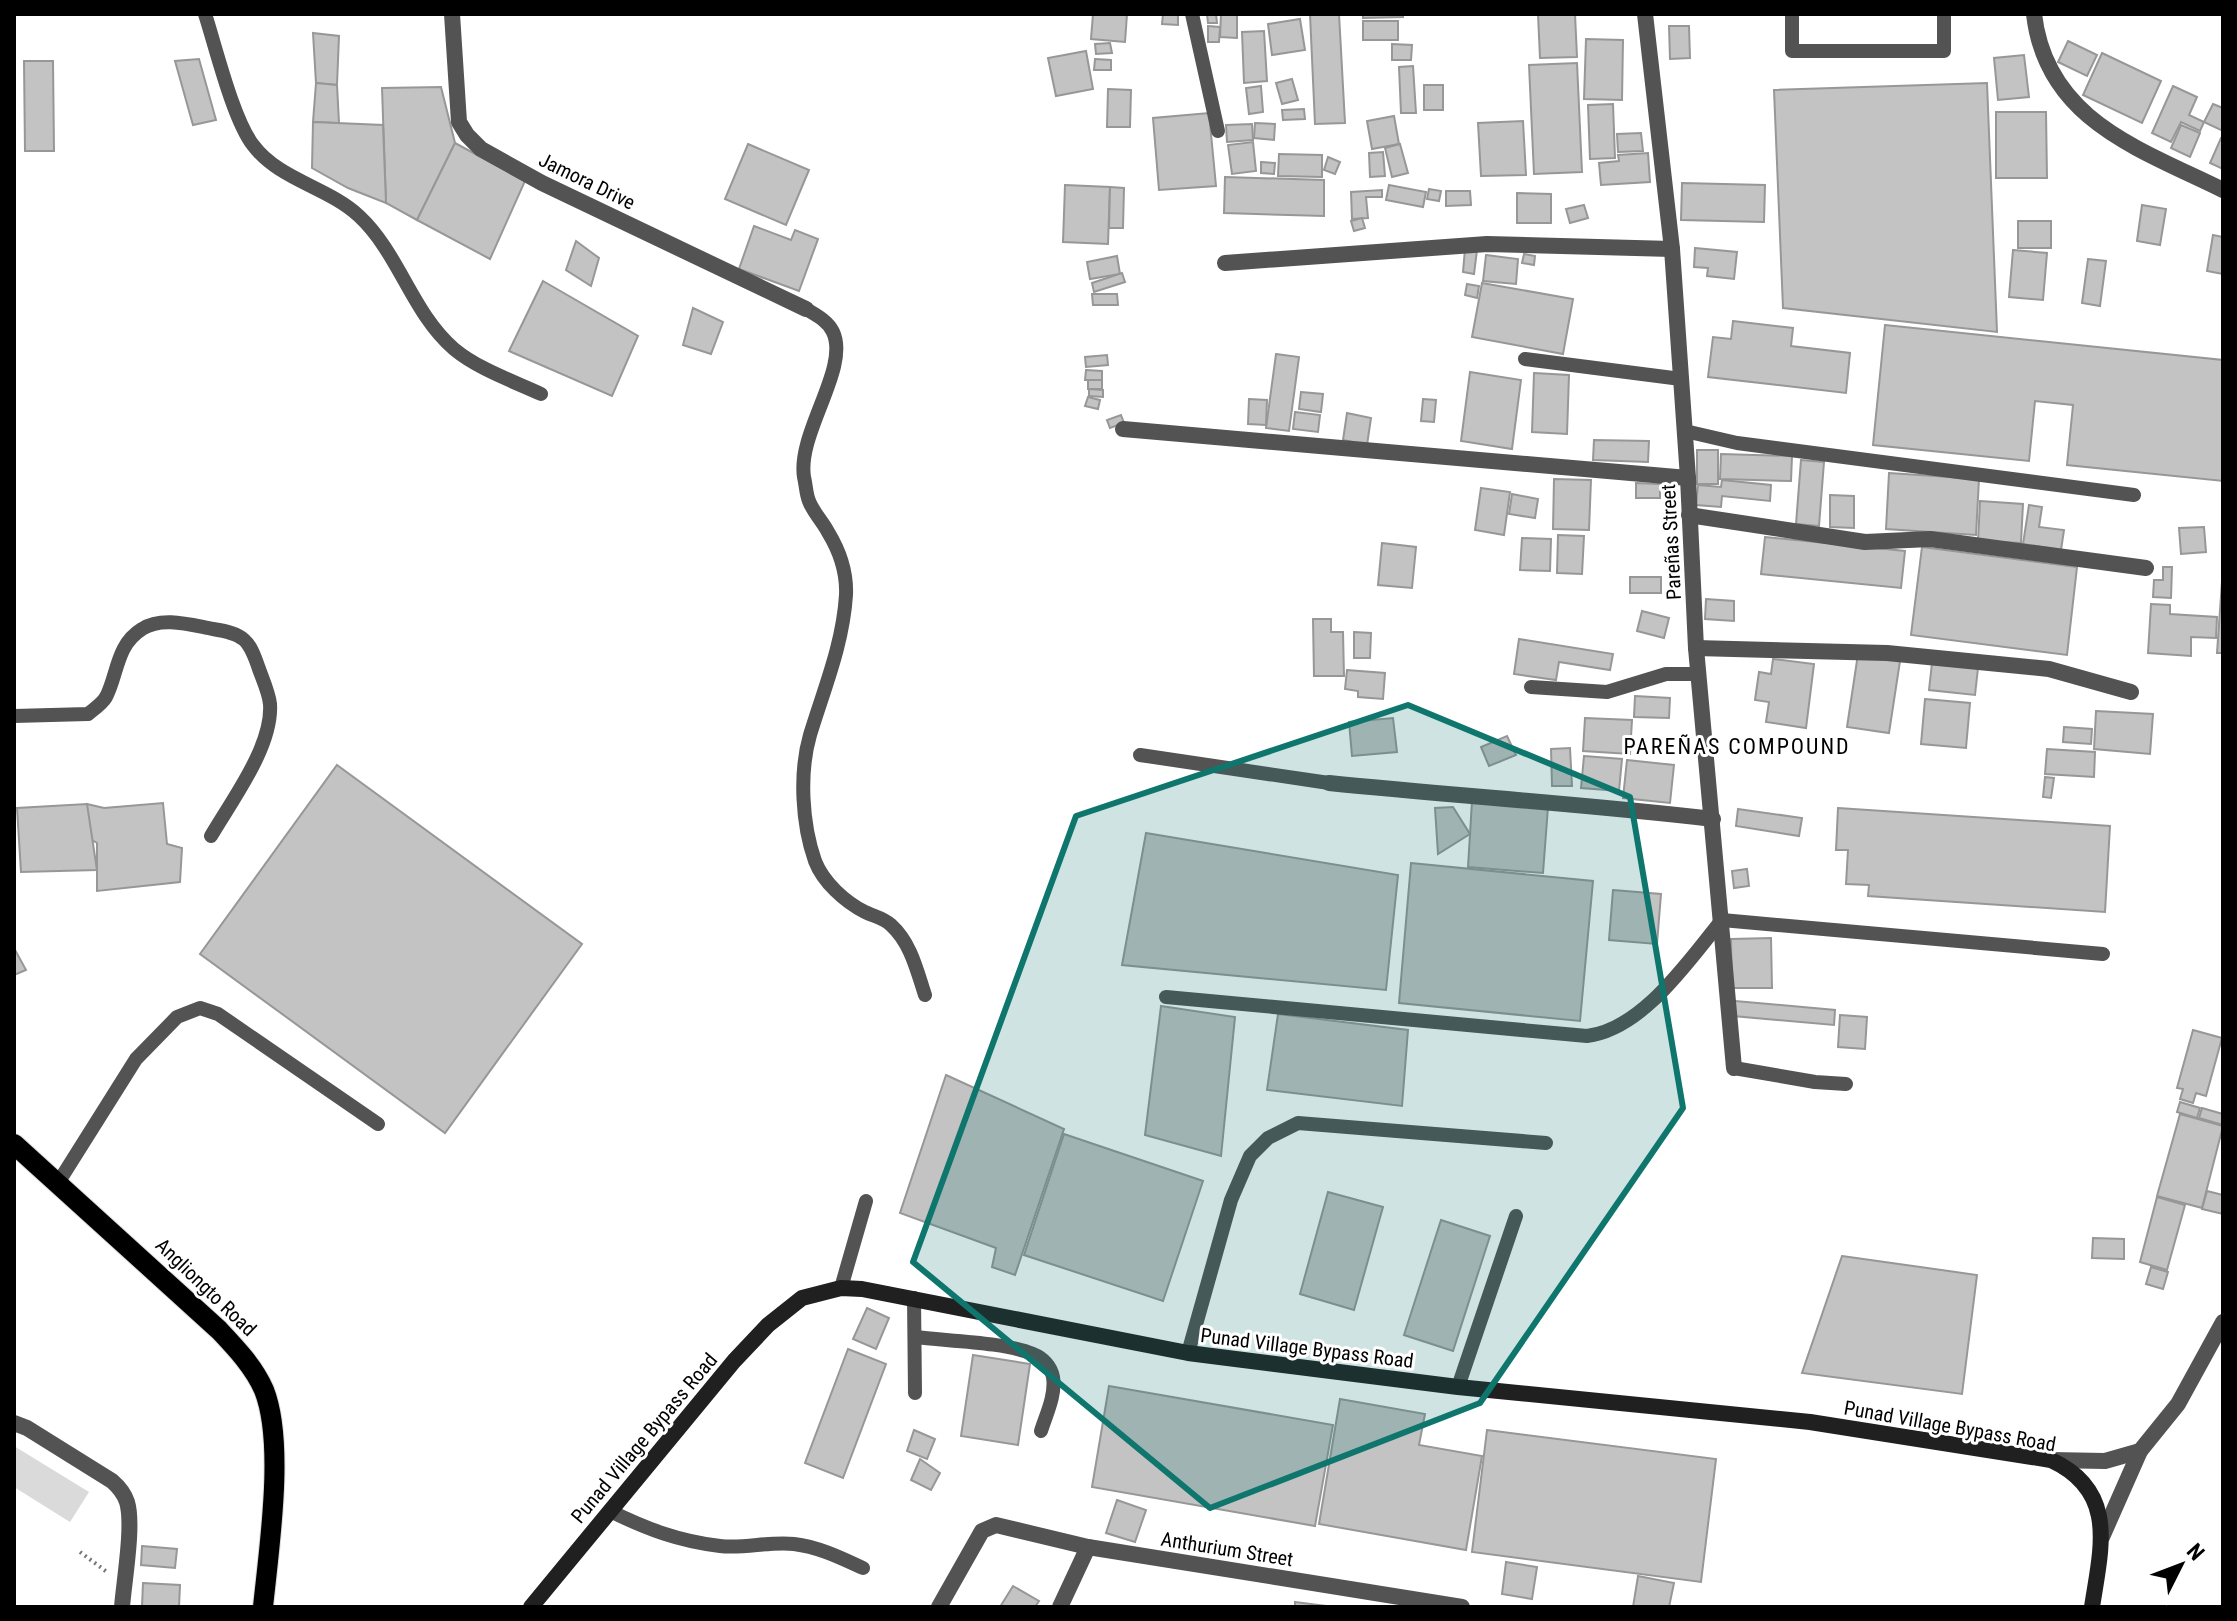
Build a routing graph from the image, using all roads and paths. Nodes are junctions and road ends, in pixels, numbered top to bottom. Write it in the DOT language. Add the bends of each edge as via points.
graph roads {
  1 [pos="205,14"];
  2 [pos="452,14"];
  3 [pos="1192,14"];
  4 [pos="1645,14"];
  5 [pos="1792,14"];
  6 [pos="1944,14"];
  7 [pos="2034,14"];
  8 [pos="1218,131"];
  9 [pos="2223,190"];
  10 [pos="1672,249"];
  11 [pos="1225,263"];
  12 [pos="806,309"];
  13 [pos="1525,359"];
  14 [pos="1681,379"];
  15 [pos="541,394"];
  16 [pos="1123,429"];
  17 [pos="1685,431"];
  18 [pos="1688,478"];
  19 [pos="2134,495"];
  20 [pos="1689,515"];
  21 [pos="2146,568"];
  22 [pos="1696,648"];
  23 [pos="1699,674"];
  24 [pos="1531,687"];
  25 [pos="2131,692"];
  26 [pos="14,716"];
  27 [pos="1140,755"];
  28 [pos="1329,783"];
  29 [pos="1713,819"];
  30 [pos="211,836"];
  31 [pos="1722,920"];
  32 [pos="2103,954"];
  33 [pos="925,995"];
  34 [pos="1166,997"];
  35 [pos="1734,1068"];
  36 [pos="1846,1084"];
  37 [pos="378,1124"];
  38 [pos="1546,1143"];
  39 [pos="14,1144"];
  40 [pos="58,1183"];
  41 [pos="866,1201"];
  42 [pos="1516,1216"];
  43 [pos="841,1288"];
  44 [pos="914,1298"];
  45 [pos="2223,1322"];
  46 [pos="915,1337"];
  47 [pos="1188,1353"];
  48 [pos="1458,1387"];
  49 [pos="915,1393"];
  50 [pos="14,1423"];
  51 [pos="1041,1431"];
  52 [pos="2140,1451"];
  53 [pos="2051,1460"];
  54 [pos="610,1511"];
  55 [pos="2102,1537"];
  56 [pos="1088,1547"];
  57 [pos="80,1552"];
  58 [pos="863,1568"];
  59 [pos="124,1578"];
  60 [pos="122,1607"];
  61 [pos="263,1607"];
  62 [pos="531,1607"];
  63 [pos="939,1607"];
  64 [pos="1060,1607"];
  65 [pos="1458,1607"];
  66 [pos="2092,1607"];
  1 -- 15 [label="lane" via="252,145 270,163 357,213 375,231 430,323 455,350"];
  2 -- 12 [label="street, Jamora Drive" via="459,122 481,149"];
  3 -- 8 [label="lane"];
  4 -- 10 [label="street, Pareñas Street"];
  5 -- 6 [label="lane" via="1792,51 1944,51"];
  7 -- 9 [label="street" via="2044,54 2077,108 2114,136"];
  10 -- 11 [label="street" via="1487,244"];
  10 -- 14 [label="street, Pareñas Street"];
  12 -- 33 [label="lane" via="823,319 837,349 803,468 809,501 843,565 846,594 836,651 809,738 803,784 808,826 816,863 837,893 889,922 903,938"];
  13 -- 14 [label="lane"];
  14 -- 17 [label="street, Pareñas Street"];
  16 -- 18 [label="street"];
  17 -- 18 [label="street, Pareñas Street"];
  17 -- 19 [label="lane" via="1737,443"];
  18 -- 20 [label="street, Pareñas Street"];
  20 -- 21 [label="street" via="1865,542 1930,539"];
  20 -- 22 [label="street, Pareñas Street"];
  22 -- 23 [label="street, Pareñas Street"];
  22 -- 25 [label="street" via="1901,654 2049,669"];
  23 -- 24 [label="lane" via="1666,674 1607,692"];
  23 -- 29 [label="street, Pareñas Street"];
  26 -- 30 [label="lane" via="88,714 106,697 124,647 139,630 155,623 237,633 258,664 269,716 263,744"];
  27 -- 28 [label="lane"];
  28 -- 29 [label="street"];
  29 -- 31 [label="street, Pareñas Street"];
  31 -- 32 [label="lane"];
  31 -- 34 [label="lane" via="1646,1006 1622,1025 1596,1035"];
  31 -- 35 [label="street, Pareñas Street"];
  35 -- 36 [label="lane"];
  37 -- 40 [label="lane" via="218,1014 200,1008 177,1017 136,1059"];
  38 -- 47 [label="lane" via="1298,1123 1268,1138 1250,1156 1231,1200"];
  39 -- 40 [label="main road, Angliongto Road"];
  40 -- 61 [label="main road, Angliongto Road" via="219,1330 263,1388 273,1421 274,1450"];
  41 -- 43 [label="lane"];
  42 -- 48 [label="lane"];
  43 -- 44 [label="main road, Punad Village Bypass Road"];
  43 -- 54 [label="main road, Punad Village Bypass Road" via="802,1298 768,1325"];
  44 -- 46 [label="lane"];
  44 -- 47 [label="main road, Punad Village Bypass Road"];
  45 -- 52 [label="street" via="2178,1404"];
  46 -- 49 [label="lane"];
  46 -- 51 [label="lane" via="1001,1347 1033,1354 1048,1364 1053,1391"];
  47 -- 48 [label="main road, Punad Village Bypass Road"];
  48 -- 53 [label="main road, Punad Village Bypass Road" via="1810,1422"];
  50 -- 59 [label="street" via="120,1489 129,1508"];
  52 -- 53 [label="street" via="2105,1461"];
  52 -- 55 [label="street"];
  53 -- 55 [label="main road, Punad Village Bypass Road" via="2074,1473 2092,1494"];
  54 -- 58 [label="lane" via="687,1541 725,1547 794,1544"];
  54 -- 62 [label="main road, Punad Village Bypass Road"];
  55 -- 66 [label="main road, Punad Village Bypass Road"];
  56 -- 63 [label="street, Anthurium Street" via="1004,1526 988,1527"];
  56 -- 64 [label="street"];
  56 -- 65 [label="street, Anthurium Street"];
  57 -- 59 [label="path" via="104,1571"];
  59 -- 60 [label="street"];
}
